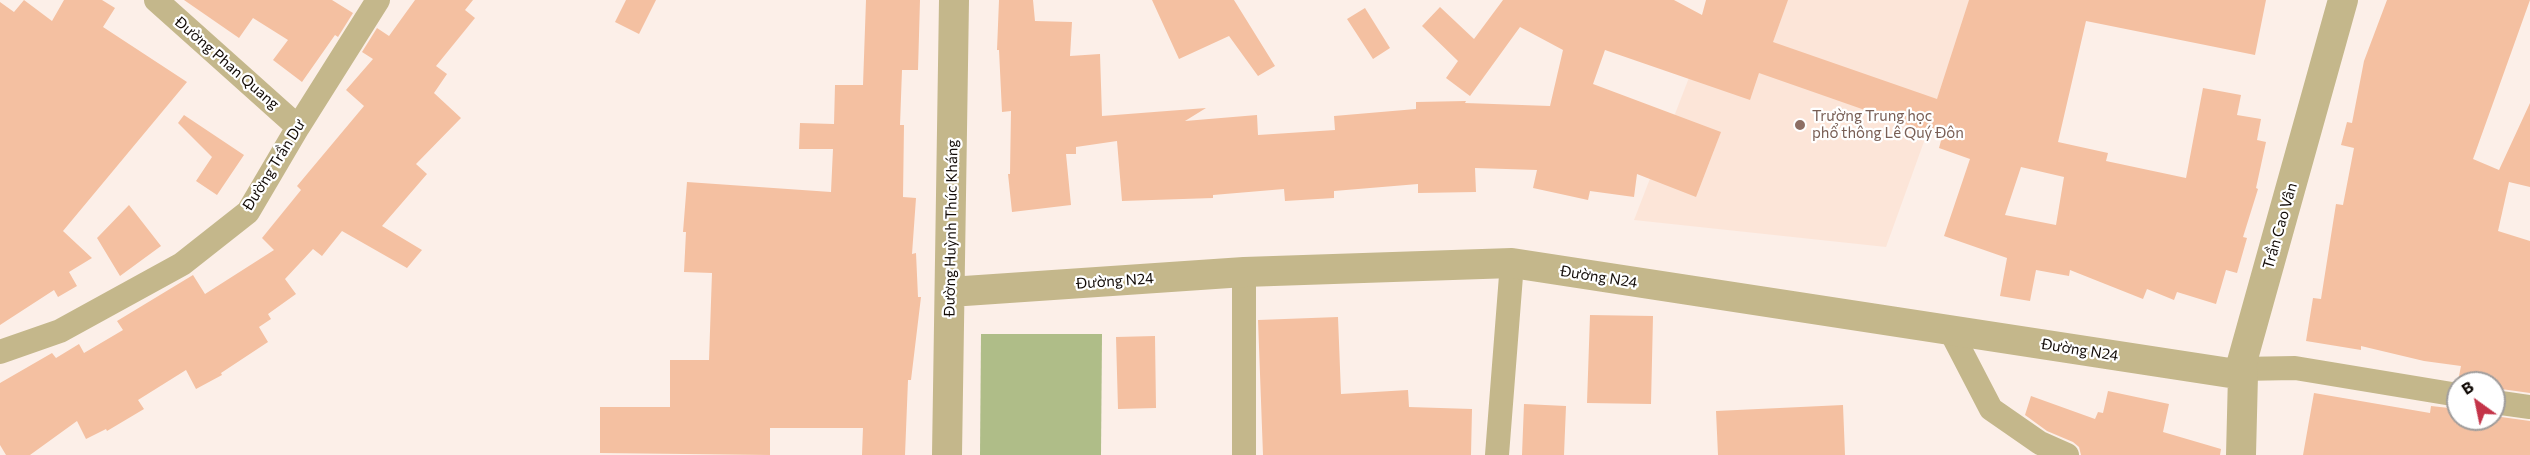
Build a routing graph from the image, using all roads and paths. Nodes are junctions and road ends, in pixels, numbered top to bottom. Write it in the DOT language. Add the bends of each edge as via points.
graph roads {
  1 [pos="156,0"];
  2 [pos="378,0"];
  3 [pos="954,0"];
  4 [pos="2343,0"];
  5 [pos="298,127"];
  6 [pos="1512,263"];
  7 [pos="1244,272"];
  8 [pos="950,292"];
  9 [pos="1950,330"];
  10 [pos="0,352"];
  11 [pos="2242,372"];
  12 [pos="2446,393"];
  13 [pos="2506,404"];
  14 [pos="2530,408"];
  15 [pos="947,455"];
  16 [pos="1244,455"];
  17 [pos="1497,455"];
  18 [pos="2067,455"];
  19 [pos="2241,455"];
  1 -- 5 [label="street, Đường Phan Quang"];
  2 -- 5 [label="street, Đường Trần Dư"];
  3 -- 8 [label="street, Đường Huỳnh Thúc Kháng"];
  4 -- 11 [label="street, Trần Cao Vân"];
  5 -- 10 [label="street, Đường Trần Dư" via="248,212 182,264 60,331"];
  6 -- 7 [label="street, Đường N24"];
  6 -- 9 [label="street, Đường N24"];
  6 -- 17 [label="street"];
  7 -- 8 [label="street, Đường N24"];
  7 -- 16 [label="street"];
  8 -- 15 [label="street, Đường Huỳnh Thúc Kháng"];
  9 -- 11 [label="street, Đường N24"];
  9 -- 18 [label="street" via="1991,408 2040,443"];
  11 -- 12 [label="street" via="2295,368"];
  11 -- 19 [label="street, Trần Cao Vân"];
  13 -- 14 [label="street"];
}
